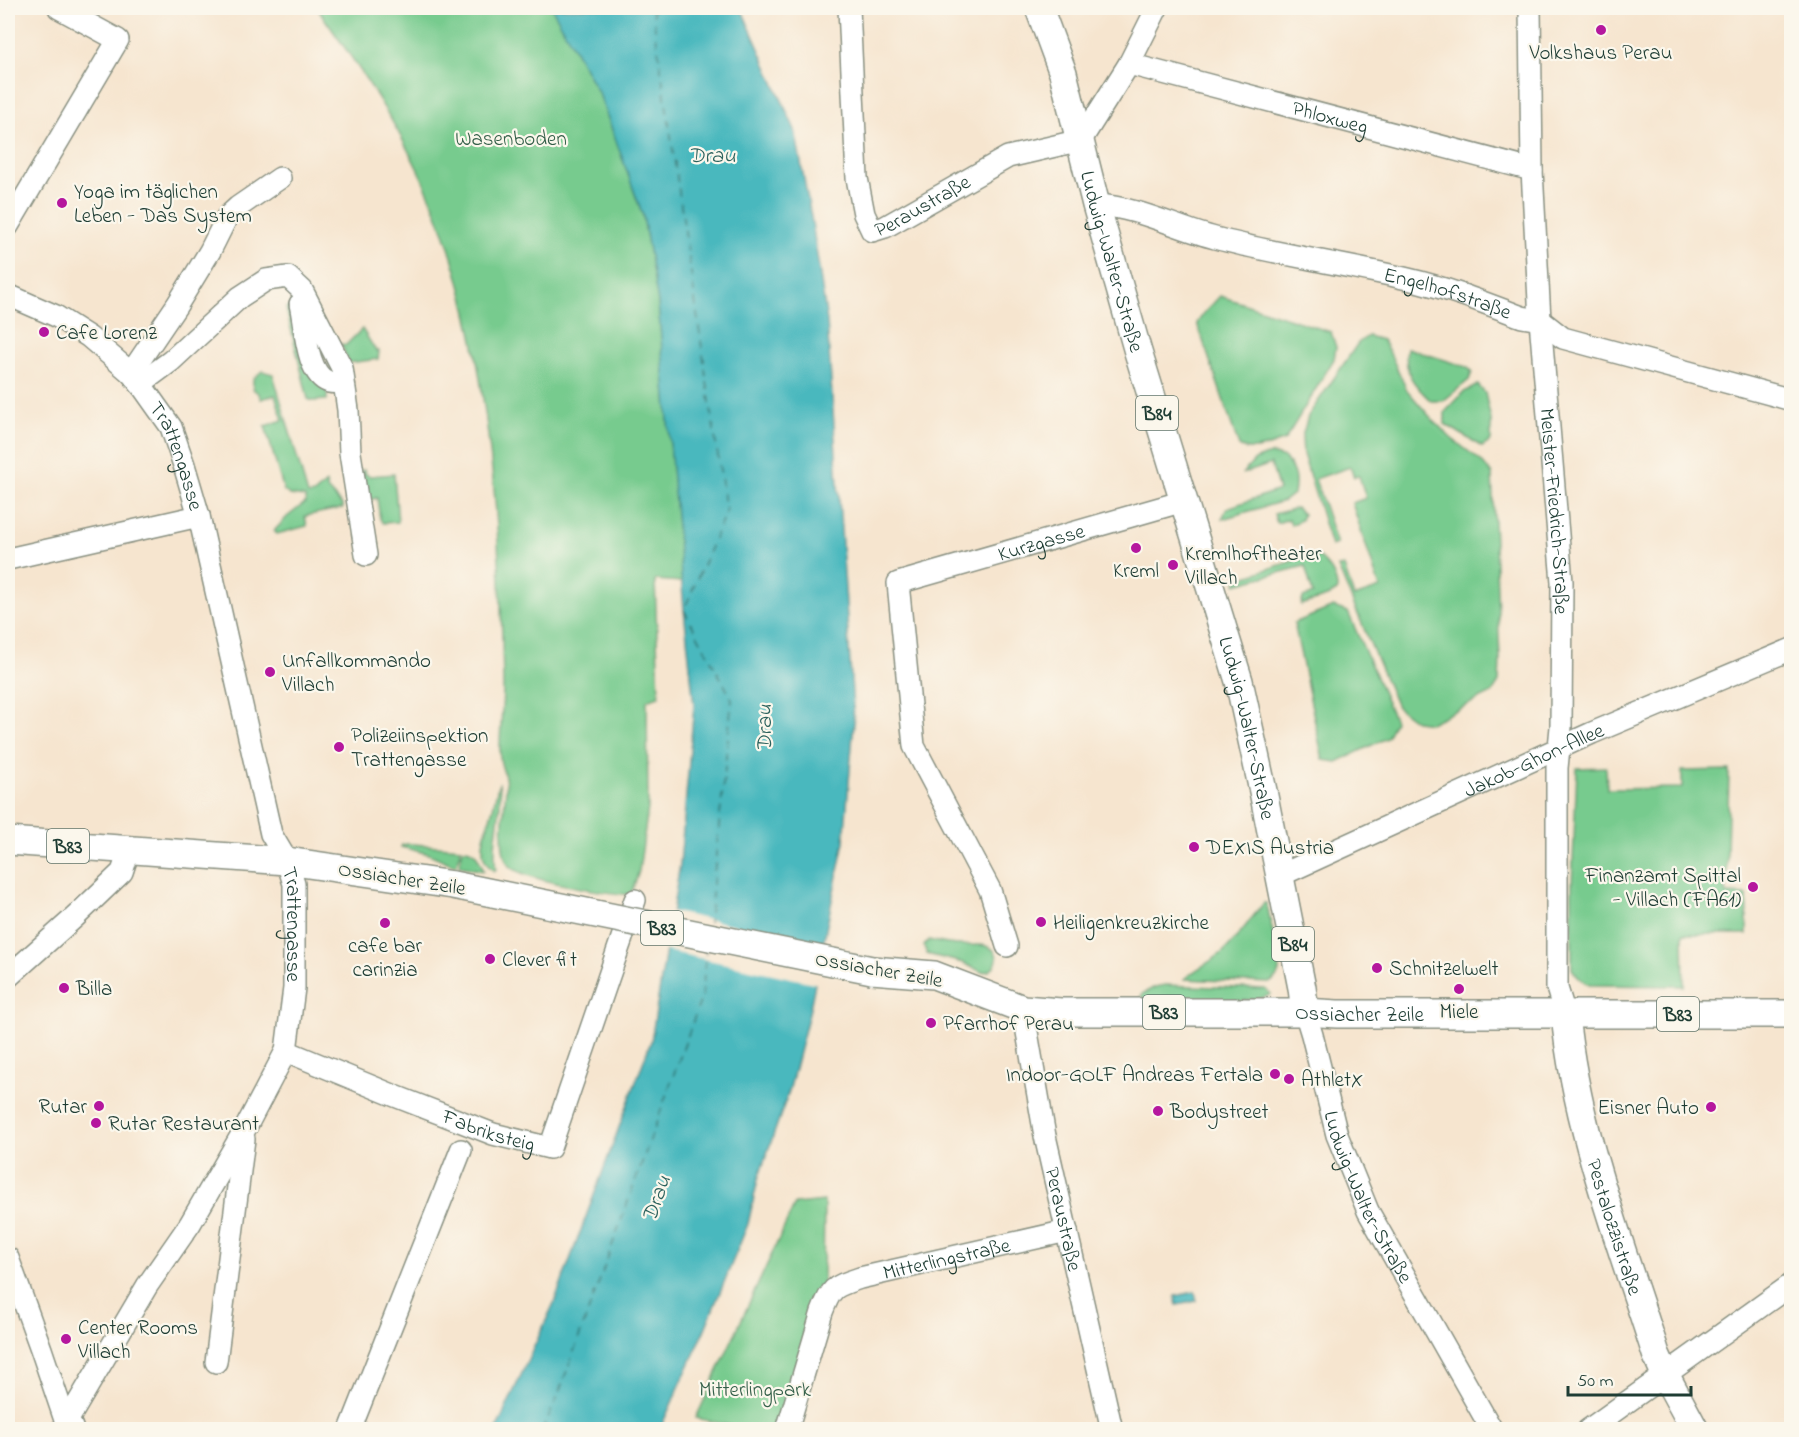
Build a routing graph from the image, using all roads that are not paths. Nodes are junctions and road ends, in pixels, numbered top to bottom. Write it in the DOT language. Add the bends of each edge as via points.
graph roads {
  1 [pos="59,8"];
  2 [pos="849,8"];
  3 [pos="1039,8"];
  4 [pos="1157,8"];
  5 [pos="1530,8"];
  6 [pos="1129,64"];
  7 [pos="1081,140"];
  8 [pos="1532,170"];
  9 [pos="280,178"];
  10 [pos="1096,206"];
  11 [pos="8,226"];
  12 [pos="8,295"];
  13 [pos="1540,320"];
  14 [pos="135,378"];
  15 [pos="1791,400"];
  16 [pos="1184,501"];
  17 [pos="199,516"];
  18 [pos="366,555"];
  19 [pos="8,559"];
  20 [pos="1791,649"];
  21 [pos="1558,749"];
  22 [pos="8,841"];
  23 [pos="129,851"];
  24 [pos="287,861"];
  25 [pos="1279,876"];
  26 [pos="635,900"];
  27 [pos="1007,946"];
  28 [pos="8,977"];
  29 [pos="1023,1009"];
  30 [pos="1305,1012"];
  31 [pos="1565,1014"];
  32 [pos="1791,1014"];
  33 [pos="286,1051"];
  34 [pos="245,1129"];
  35 [pos="461,1150"];
  36 [pos="1067,1232"];
  37 [pos="8,1258"];
  38 [pos="1791,1284"];
  39 [pos="216,1362"];
  40 [pos="1665,1374"];
  41 [pos="68,1428"];
  42 [pos="350,1430"];
  43 [pos="787,1430"];
  44 [pos="1112,1430"];
  45 [pos="1492,1430"];
  46 [pos="1588,1430"];
  47 [pos="1695,1430"];
  1 -- 11 [label="street" via="118,40"];
  2 -- 7 [label="street, Peraustraße" via="857,178 864,214 872,231 1008,157"];
  3 -- 7 [label="main road, Ludwig-Walter-Straße / B84" via="1064,73"];
  4 -- 6 [label="street"];
  5 -- 8 [label="street, Meister-Friedrich-Straße"];
  6 -- 7 [label="street"];
  6 -- 8 [label="street, Phloxweg"];
  7 -- 10 [label="main road, Ludwig-Walter-Straße / B84"];
  8 -- 13 [label="street, Meister-Friedrich-Straße"];
  9 -- 14 [label="street" via="227,217"];
  10 -- 13 [label="street, Engelhofstraße" via="1115,206 1213,238 1410,279"];
  10 -- 16 [label="main road, Ludwig-Walter-Straße / B84"];
  12 -- 14 [label="street, Trattengasse" via="56,316 89,337"];
  13 -- 15 [label="street, Engelhofstraße" via="1563,338"];
  13 -- 21 [label="street, Meister-Friedrich-Straße" via="1562,582"];
  14 -- 17 [label="street, Trattengasse" via="171,427"];
  14 -- 18 [label="street, Trattengasse" via="171,361 240,297 266,280 288,277 302,290 342,368"];
  16 -- 25 [label="main road, Ludwig-Walter-Straße / B84" via="1239,681"];
  16 -- 27 [label="street, Kurzgasse" via="898,583 914,746 990,890"];
  17 -- 19 [label="street"];
  17 -- 24 [label="street, Trattengasse" via="271,834"];
  20 -- 21 [label="street, Jakob-Ghon-Allee"];
  21 -- 25 [label="street, Jakob-Ghon-Allee"];
  21 -- 31 [label="street, Meister-Friedrich-Straße" via="1557,988"];
  22 -- 23 [label="main road, Ossiacher Zeile / B83"];
  23 -- 24 [label="main road, Ossiacher Zeile / B83"];
  23 -- 28 [label="street" via="122,872"];
  24 -- 29 [label="main road, Ossiacher Zeile / B83, bridge" via="453,885 872,970 934,975"];
  24 -- 33 [label="street, Trattengasse" via="294,884 294,988"];
  25 -- 30 [label="main road, Ludwig-Walter-Straße / B84"];
  26 -- 33 [label="street, Fabriksteig" via="550,1148 493,1134"];
  29 -- 30 [label="main road, Ossiacher Zeile / B83"];
  29 -- 36 [label="street, Peraustraße" via="1045,1136"];
  30 -- 31 [label="main road, Ossiacher Zeile / B83"];
  30 -- 45 [label="street, Ludwig-Walter-Straße" via="1337,1135 1368,1211"];
  31 -- 32 [label="main road, Ossiacher Zeile / B83"];
  31 -- 40 [label="main road, Pestalozzistraße" via="1582,1117 1595,1167"];
  33 -- 34 [label="street, Trattengasse"];
  34 -- 39 [label="street"];
  34 -- 41 [label="street, Trattengasse" via="190,1224 147,1286"];
  35 -- 42 [label="street, Fabriksteig"];
  36 -- 43 [label="street, Mitterlingstraße" via="840,1284 829,1293"];
  36 -- 44 [label="street, Peraustraße"];
  37 -- 41 [label="street"];
  38 -- 40 [label="street"];
  40 -- 46 [label="street"];
  40 -- 47 [label="main road, Pestalozzistraße"];
}
